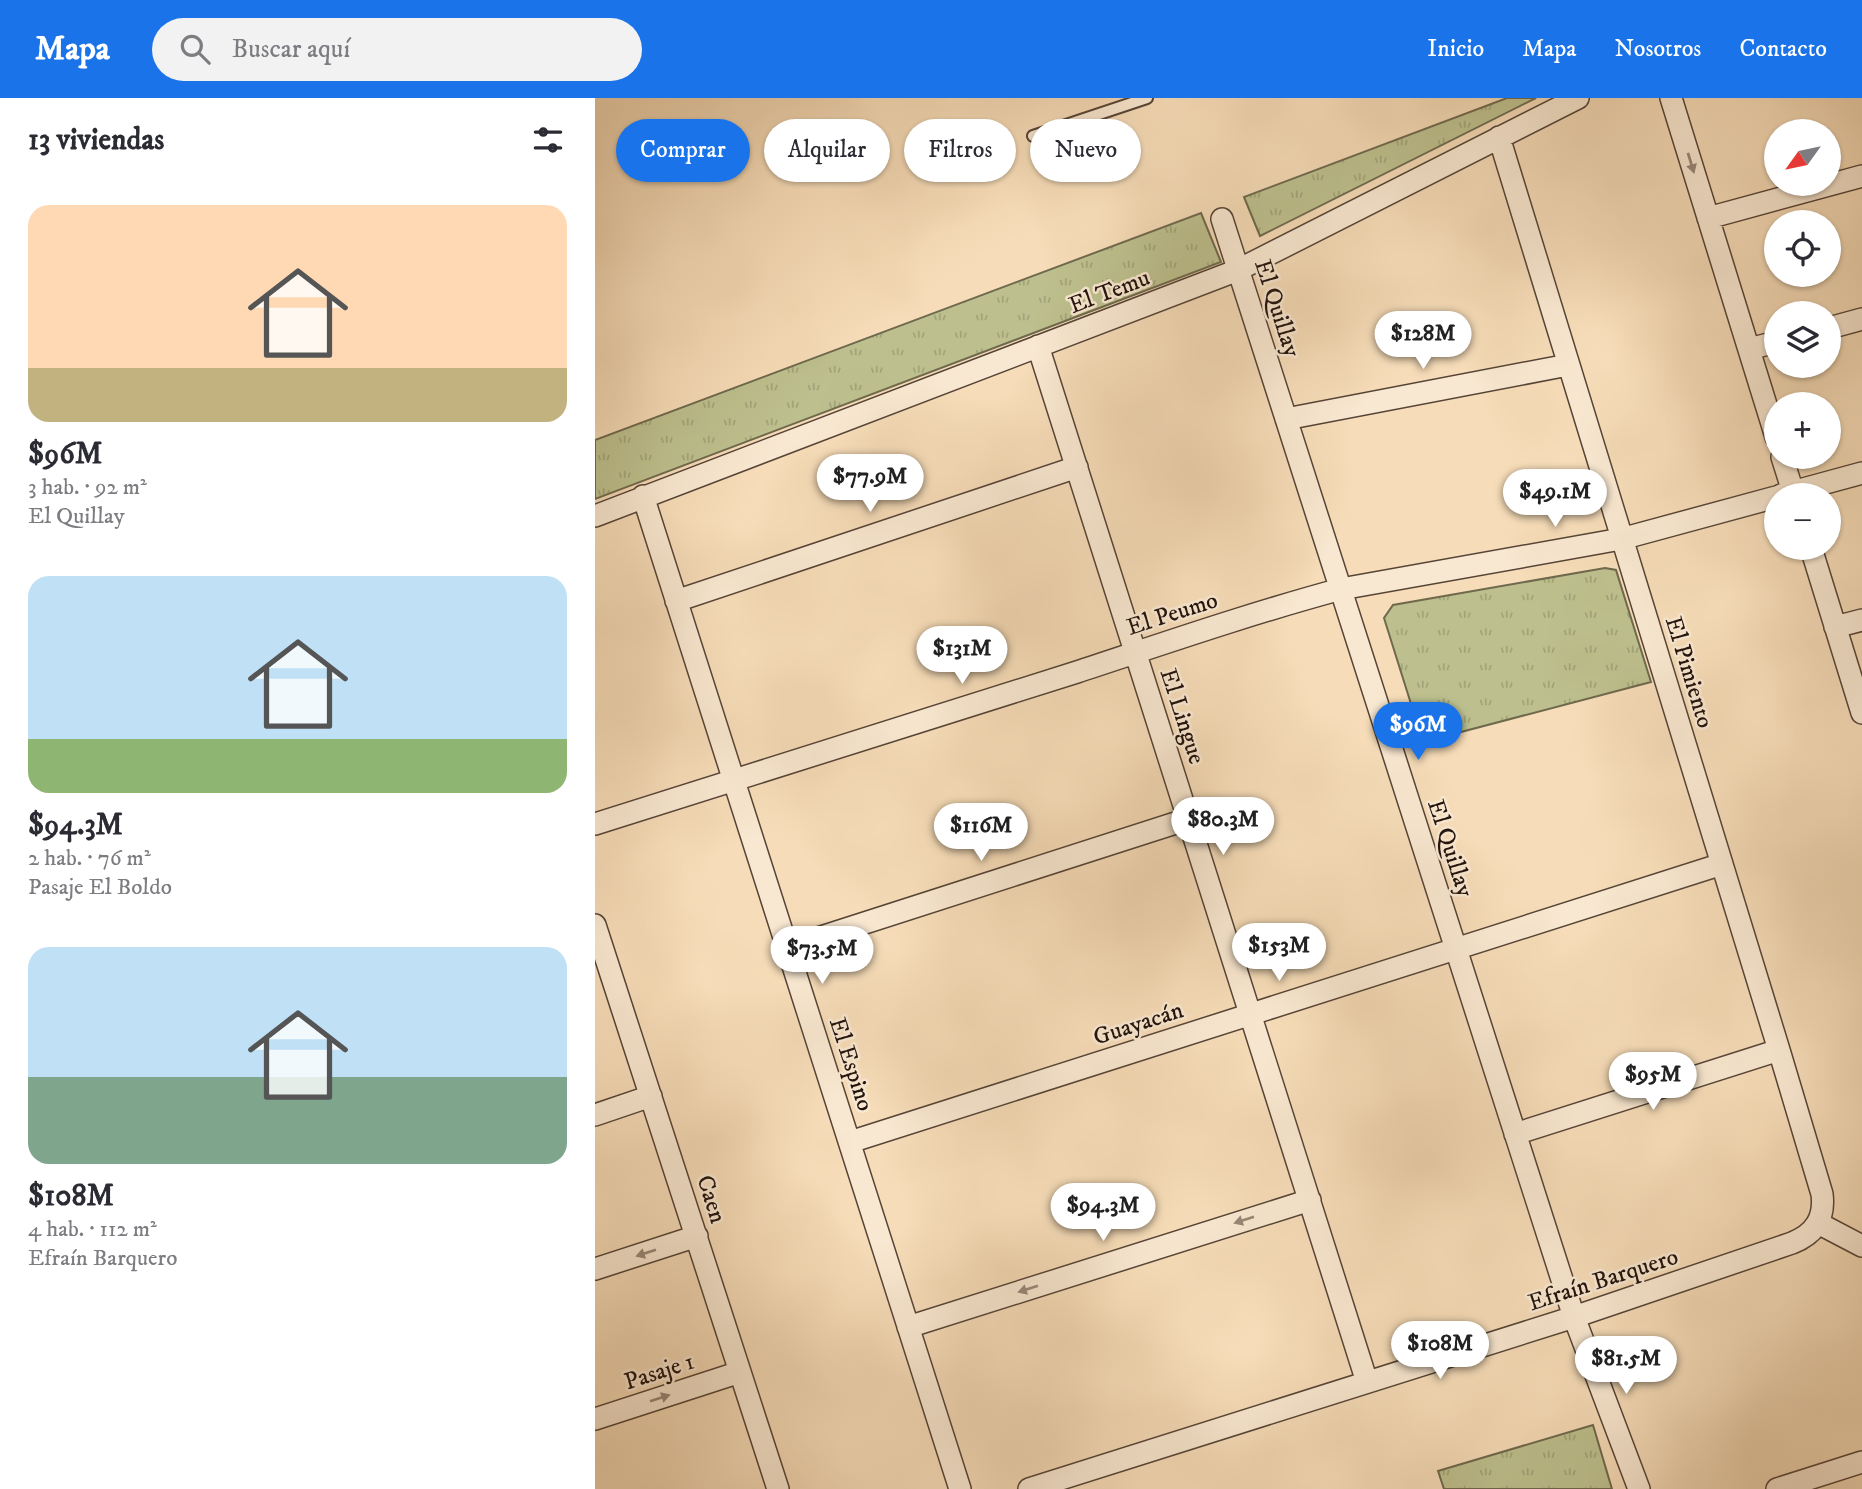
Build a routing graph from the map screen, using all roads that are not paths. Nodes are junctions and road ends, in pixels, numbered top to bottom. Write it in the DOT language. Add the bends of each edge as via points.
graph roads {
  1 [pos="1147,98"];
  2 [pos="1578,98"];
  3 [pos="1671,98"];
  4 [pos="1084,119"];
  5 [pos="1499,137"];
  6 [pos="1862,176"];
  7 [pos="1708,218"];
  8 [pos="1222,219"];
  9 [pos="1238,270"];
  10 [pos="1862,319"];
  11 [pos="1841,325"];
  12 [pos="1764,345"];
  13 [pos="1038,346"];
  14 [pos="1749,349"];
  15 [pos="1568,365"];
  16 [pos="1764,398"];
  17 [pos="1286,419"];
  18 [pos="1077,467"];
  19 [pos="1862,473"];
  20 [pos="1827,483"];
  21 [pos="643,496"];
  22 [pos="1764,501"];
  23 [pos="595,516"];
  24 [pos="1621,539"];
  25 [pos="1815,560"];
  26 [pos="1341,589"];
  27 [pos="676,601"];
  28 [pos="1862,620"];
  29 [pos="1835,627"];
  30 [pos="1135,652"];
  31 [pos="1862,713"];
  32 [pos="734,780"];
  33 [pos="1188,819"];
  34 [pos="595,824"];
  35 [pos="1722,864"];
  36 [pos="597,937"];
  37 [pos="787,948"];
  38 [pos="1456,949"];
  39 [pos="1251,1014"];
  40 [pos="1779,1050"];
  41 [pos="651,1096"];
  42 [pos="595,1115"];
  43 [pos="1515,1133"];
  44 [pos="850,1142"];
  45 [pos="1310,1200"];
  46 [pos="1818,1223"];
  47 [pos="697,1236"];
  48 [pos="1862,1246"];
  49 [pos="595,1269"];
  50 [pos="1574,1317"];
  51 [pos="908,1327"];
  52 [pos="740,1372"];
  53 [pos="1367,1382"];
  54 [pos="595,1419"];
  55 [pos="1862,1462"];
  56 [pos="778,1489"];
  57 [pos="960,1489"];
  58 [pos="1029,1489"];
  59 [pos="1639,1489"];
  60 [pos="1777,1489"];
  1 -- 4 [label="lane"];
  2 -- 5 [label="street, El Temu"];
  3 -- 7 [label="street, one-way"];
  5 -- 9 [label="street, El Temu"];
  5 -- 15 [label="street, El Pimiento"];
  6 -- 7 [label="street"];
  7 -- 14 [label="street"];
  8 -- 9 [label="street, El Quillay"];
  9 -- 13 [label="street, El Temu"];
  9 -- 17 [label="street, El Quillay"];
  10 -- 11 [label="street"];
  12 -- 14 [label="street"];
  13 -- 18 [label="street, El Lingue"];
  13 -- 21 [label="street, El Temu"];
  14 -- 16 [label="street"];
  15 -- 17 [label="street"];
  15 -- 24 [label="street, El Pimiento"];
  17 -- 26 [label="street, El Quillay"];
  18 -- 27 [label="street"];
  18 -- 30 [label="street, El Lingue"];
  19 -- 20 [label="street, El Peumo"];
  21 -- 23 [label="street, El Temu"];
  21 -- 27 [label="street, El Espino"];
  22 -- 24 [label="street, El Peumo"];
  24 -- 26 [label="street, El Peumo"];
  24 -- 35 [label="street, El Pimiento"];
  25 -- 29 [label="street"];
  26 -- 30 [label="street, El Peumo"];
  26 -- 38 [label="street, El Quillay"];
  27 -- 32 [label="street, El Espino"];
  28 -- 29 [label="street"];
  29 -- 31 [label="street"];
  30 -- 32 [label="street, El Peumo"];
  30 -- 33 [label="street, El Lingue"];
  32 -- 34 [label="street, El Peumo"];
  32 -- 37 [label="street, El Espino"];
  33 -- 37 [label="street"];
  33 -- 39 [label="street, El Lingue"];
  35 -- 38 [label="street, Guayacán"];
  35 -- 40 [label="street, El Pimiento"];
  36 -- 41 [label="street, Caen"];
  37 -- 44 [label="street, El Espino"];
  38 -- 39 [label="street, Guayacán"];
  38 -- 43 [label="street, El Quillay"];
  39 -- 44 [label="street, Guayacán"];
  39 -- 45 [label="street, El Lingue"];
  40 -- 43 [label="street"];
  40 -- 46 [label="street, El Pimiento" via="1822,1194"];
  41 -- 42 [label="street"];
  41 -- 47 [label="street, Caen"];
  43 -- 50 [label="street, El Quillay"];
  44 -- 51 [label="street, El Espino"];
  45 -- 51 [label="street, one-way"];
  45 -- 53 [label="street, El Lingue"];
  46 -- 48 [label="street"];
  46 -- 50 [label="street, Efraín Barquero" via="1792,1243"];
  47 -- 49 [label="street, one-way"];
  47 -- 52 [label="street, Caen"];
  50 -- 53 [label="street, Efraín Barquero"];
  50 -- 59 [label="street, El Quillay"];
  51 -- 57 [label="street, El Espino"];
  54 -- 52 [label="street, Pasaje 1, one-way"];
  52 -- 56 [label="street, Caen"];
  53 -- 58 [label="street, Efraín Barquero"];
  55 -- 60 [label="street"];
}
